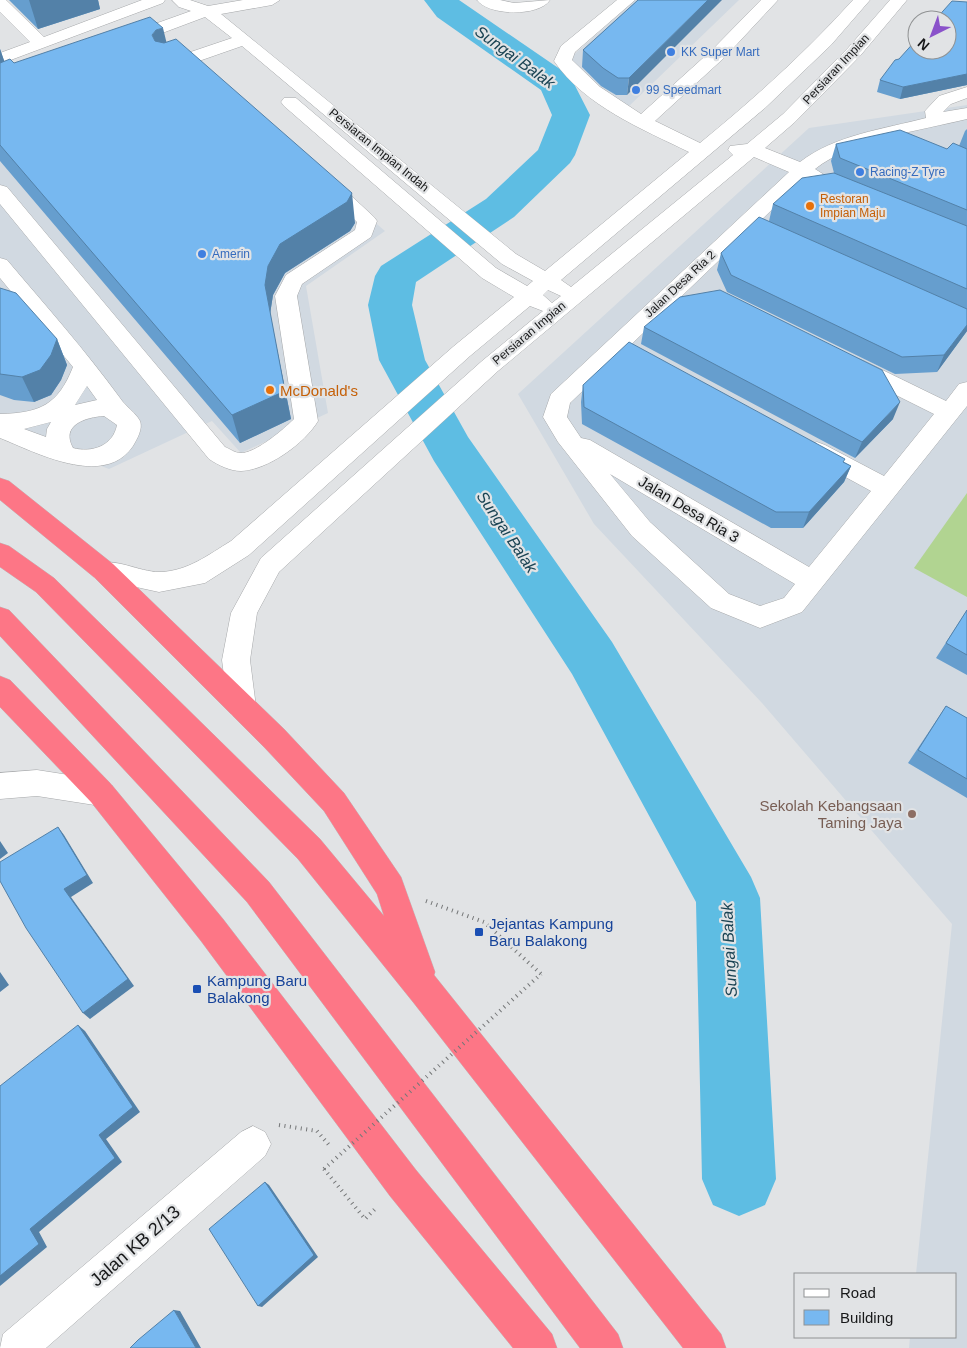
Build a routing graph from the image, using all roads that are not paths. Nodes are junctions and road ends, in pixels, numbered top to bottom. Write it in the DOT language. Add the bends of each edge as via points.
graph roads {
  1 [pos="157,0"];
  2 [pos="272,0"];
  3 [pos="485,0"];
  4 [pos="542,0"];
  5 [pos="627,0"];
  6 [pos="770,0"];
  7 [pos="862,0"];
  8 [pos="899,0"];
  9 [pos="244,2"];
  10 [pos="0,3"];
  11 [pos="120,6"];
  12 [pos="185,7"];
  13 [pos="206,11"];
  14 [pos="244,39"];
  15 [pos="41,43"];
  16 [pos="109,46"];
  17 [pos="225,46"];
  18 [pos="4,52"];
  19 [pos="193,57"];
  20 [pos="240,58"];
  21 [pos="170,65"];
  22 [pos="207,70"];
  23 [pos="276,90"];
  24 [pos="967,92"];
  25 [pos="760,104"];
  26 [pos="967,113"];
  27 [pos="643,122"];
  28 [pos="936,122"];
  29 [pos="896,132"];
  30 [pos="923,143"];
  31 [pos="751,149"];
  32 [pos="703,152"];
  33 [pos="684,168"];
  34 [pos="313,170"];
  35 [pos="802,170"];
  36 [pos="408,175"];
  37 [pos="829,182"];
  38 [pos="0,190"];
  39 [pos="367,193"];
  40 [pos="0,265"];
  41 [pos="546,281"];
  42 [pos="527,296"];
  43 [pos="574,296"];
  44 [pos="0,300"];
  45 [pos="555,311"];
  46 [pos="44,314"];
  47 [pos="834,355"];
  48 [pos="85,366"];
  49 [pos="967,390"];
  50 [pos="116,410"];
  51 [pos="949,412"];
  52 [pos="37,420"];
  53 [pos="0,422"];
  54 [pos="63,422"];
  55 [pos="0,429"];
  56 [pos="566,436"];
  57 [pos="800,442"];
  58 [pos="64,453"];
  59 [pos="0,487"];
  60 [pos="887,489"];
  61 [pos="0,553"];
  62 [pos="104,571"];
  63 [pos="813,582"];
  64 [pos="0,618"];
  65 [pos="0,688"];
  66 [pos="242,707"];
  67 [pos="0,786"];
  68 [pos="101,794"];
  69 [pos="425,990"];
  70 [pos="253,1144"];
  71 [pos="17,1348"];
  72 [pos="538,1348"];
  73 [pos="604,1348"];
  74 [pos="708,1348"];
  1 -- 11 [label="street"];
  2 -- 9 [label="street"];
  3 -- 4 [label="street" via="520,10"];
  5 -- 27 [label="street" via="567,50 563,61 603,100"];
  6 -- 27 [label="street"];
  7 -- 25 [label="street, Persiaran Impian"];
  8 -- 31 [label="street, Persiaran Impian" via="854,52 789,118"];
  9 -- 13 [label="street"];
  10 -- 15 [label="street"];
  11 -- 15 [label="street"];
  12 -- 13 [label="street"];
  12 -- 16 [label="street"];
  12 -- 17 [label="street"];
  13 -- 14 [label="street, Persiaran Impian Indah"];
  14 -- 17 [label="street"];
  14 -- 36 [label="street, Persiaran Impian Indah"];
  15 -- 18 [label="street"];
  17 -- 19 [label="street"];
  17 -- 20 [label="street"];
  19 -- 21 [label="street"];
  19 -- 22 [label="street"];
  23 -- 39 [label="street, Persiaran Impian Indah"];
  24 -- 28 [label="street" via="945,100 934,111"];
  25 -- 31 [label="street" via="749,120 747,130"];
  25 -- 32 [label="street, Persiaran Impian"];
  26 -- 28 [label="street, Jalan Desa Ria 2"];
  27 -- 32 [label="street"];
  28 -- 29 [label="street, Jalan Desa Ria 2"];
  29 -- 30 [label="street"];
  29 -- 35 [label="street, Jalan Desa Ria 2" via="828,152"];
  31 -- 33 [label="street" via="706,156"];
  31 -- 35 [label="street"];
  31 -- 43 [label="street, Persiaran Impian"];
  32 -- 33 [label="street, Persiaran Impian"];
  33 -- 41 [label="street, Persiaran Impian"];
  34 -- 39 [label="street"];
  35 -- 37 [label="street"];
  35 -- 56 [label="street, Jalan Desa Ria 2" via="756,225 693,285 627,347 559,400 555,417"];
  36 -- 39 [label="street"];
  36 -- 41 [label="street, Persiaran Impian Indah" via="509,259"];
  38 -- 39 [label="street" via="218,453 232,462 245,462 268,450 306,421 286,296 293,280 364,233"];
  39 -- 42 [label="street, Persiaran Impian Indah" via="411,204 489,273"];
  40 -- 46 [label="street"];
  41 -- 42 [label="street, Persiaran Impian"];
  41 -- 43 [label="street, Persiaran Impian Indah"];
  42 -- 45 [label="street, Persiaran Impian Indah"];
  42 -- 62 [label="street, Persiaran Impian" via="240,548 196,576 159,582"];
  43 -- 45 [label="street, Persiaran Impian"];
  44 -- 46 [label="street"];
  45 -- 66 [label="street, Persiaran Impian" via="270,565 244,613 236,660"];
  46 -- 48 [label="street"];
  47 -- 51 [label="street"];
  48 -- 50 [label="street"];
  48 -- 52 [label="street" via="78,386 68,400"];
  49 -- 51 [label="street"];
  50 -- 54 [label="street" via="89,408"];
  50 -- 58 [label="street" via="129,423 129,431 119,447 97,458 73,457"];
  51 -- 60 [label="street"];
  52 -- 53 [label="street"];
  52 -- 54 [label="street"];
  54 -- 58 [label="street" via="55,438"];
  55 -- 58 [label="street"];
  56 -- 63 [label="street, Jalan Desa Ria 3"];
  56 -- 63 [label="street" via="641,529 720,600 760,617 793,605"];
  57 -- 60 [label="street"];
  59 -- 62 [label="highway"];
  60 -- 63 [label="street"];
  61 -- 69 [label="highway" via="45,585 309,849"];
  62 -- 66 [label="highway"];
  64 -- 73 [label="highway" via="258,892"];
  65 -- 68 [label="highway"];
  66 -- 69 [label="highway" via="334,802 390,887"];
  67 -- 68 [label="street" via="37,783"];
  68 -- 72 [label="highway" via="212,930 403,1183"];
  69 -- 74 [label="highway"];
  70 -- 71 [label="street, Jalan KB 2/13"];
}
